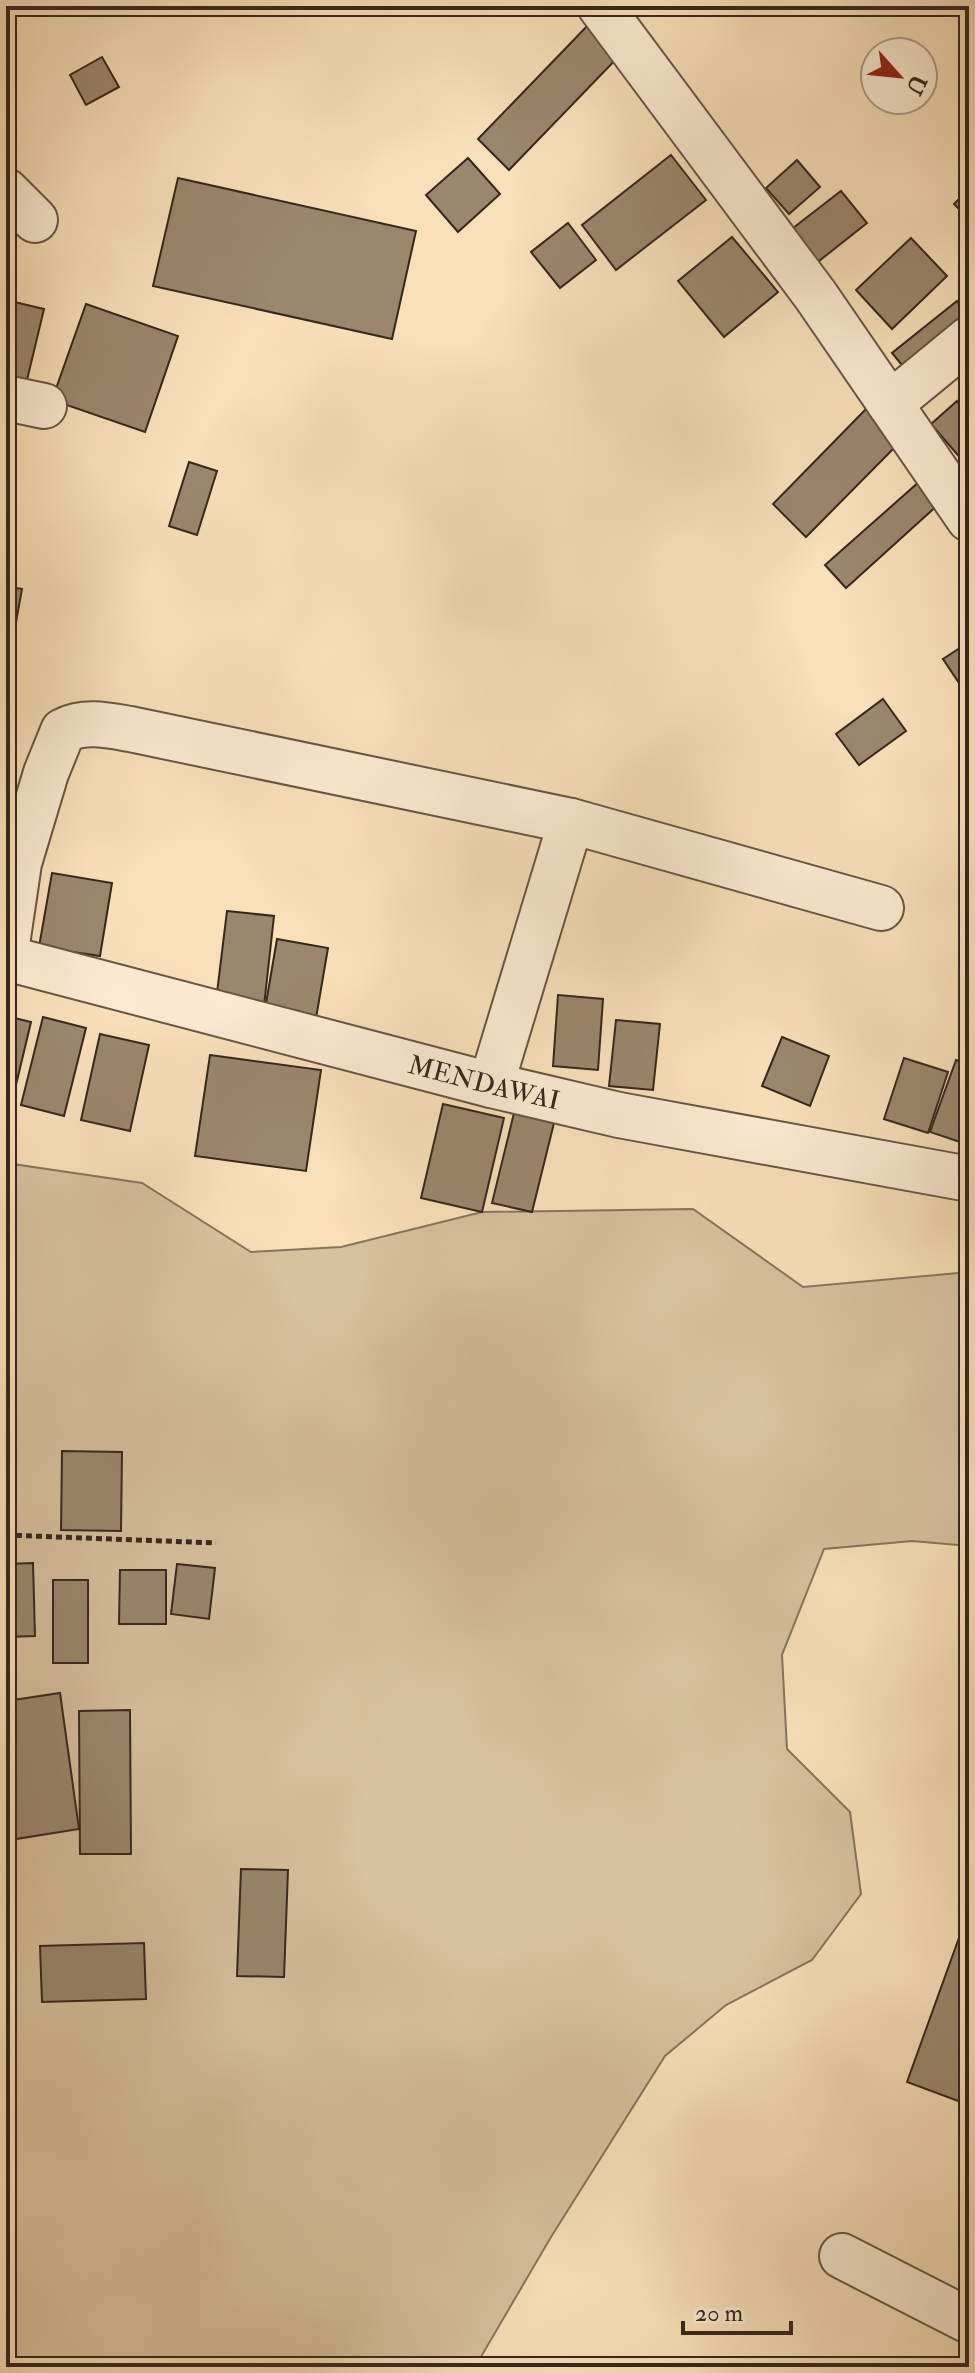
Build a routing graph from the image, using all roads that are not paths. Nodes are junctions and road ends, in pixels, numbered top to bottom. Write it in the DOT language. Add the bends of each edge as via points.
graph roads {
  1 [pos="600,6"];
  2 [pos="969,339"];
  3 [pos="890,404"];
  4 [pos="969,519"];
  5 [pos="571,821"];
  6 [pos="881,908"];
  7 [pos="6,951"];
  8 [pos="6,958"];
  9 [pos="491,1085"];
  10 [pos="969,1179"];
  11 [pos="842,2256"];
  12 [pos="969,2321"];
  1 -- 3 [label="street"];
  2 -- 3 [label="street"];
  3 -- 4 [label="street"];
  5 -- 6 [label="street"];
  5 -- 7 [label="street" via="130,729 74,725 63,731 46,773 19,863"];
  5 -- 9 [label="street"];
  8 -- 9 [label="street, MENDAWAI"];
  9 -- 10 [label="street, MENDAWAI" via="619,1115"];
  11 -- 12 [label="street"];
}
